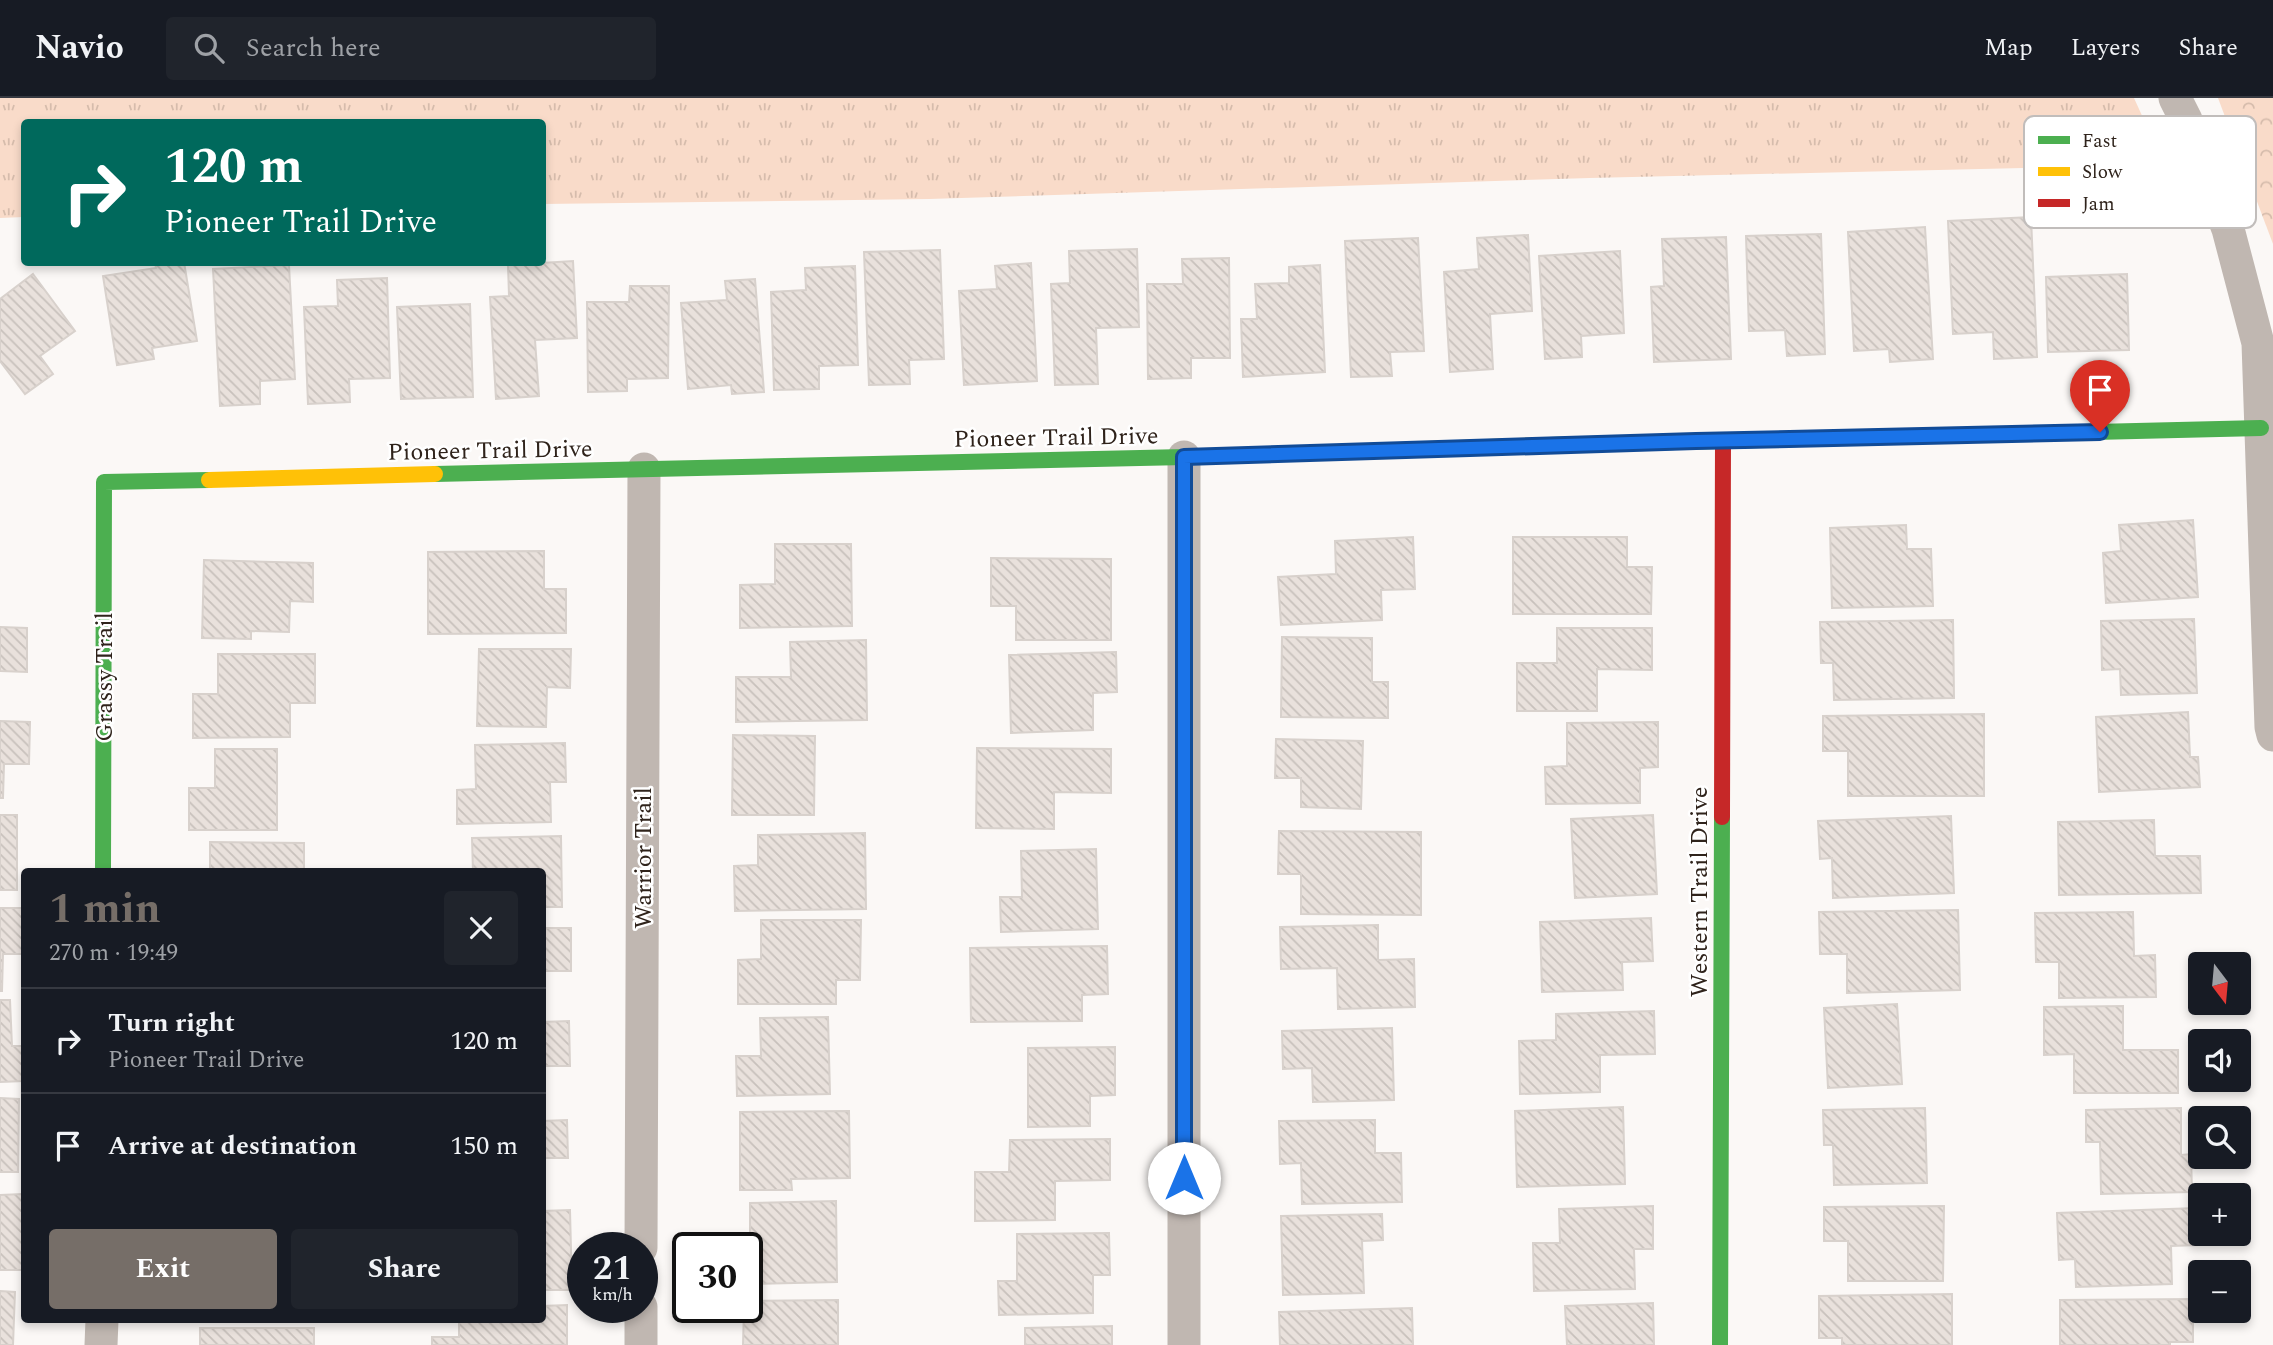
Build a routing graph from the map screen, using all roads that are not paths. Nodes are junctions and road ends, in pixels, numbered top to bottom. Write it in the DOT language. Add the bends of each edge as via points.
graph roads {
  1 [pos="2175,98"];
  2 [pos="2184,116"];
  3 [pos="2228,228"];
  4 [pos="2261,428"];
  5 [pos="1723,440"];
  6 [pos="1184,457"];
  7 [pos="644,469"];
  8 [pos="104,482"];
  9 [pos="2273,734"];
  10 [pos="103,868"];
  11 [pos="641,1232"];
  12 [pos="102,1323"];
  13 [pos="641,1323"];
  14 [pos="102,1345"];
  15 [pos="641,1345"];
  16 [pos="1184,1345"];
  17 [pos="1720,1345"];
  1 -- 2 [label="street"];
  3 -- 4 [label="street" via="2258,343"];
  4 -- 5 [label="street, Pioneer Trail Drive"];
  4 -- 9 [label="street"];
  5 -- 6 [label="street, Pioneer Trail Drive"];
  5 -- 17 [label="street, Western Trail Drive"];
  6 -- 7 [label="street, Pioneer Trail Drive"];
  6 -- 16 [label="street"];
  7 -- 8 [label="street, Pioneer Trail Drive"];
  7 -- 11 [label="street, Warrior Trail"];
  8 -- 10 [label="street, Grassy Trail"];
  12 -- 14 [label="street"];
  13 -- 15 [label="street"];
}
